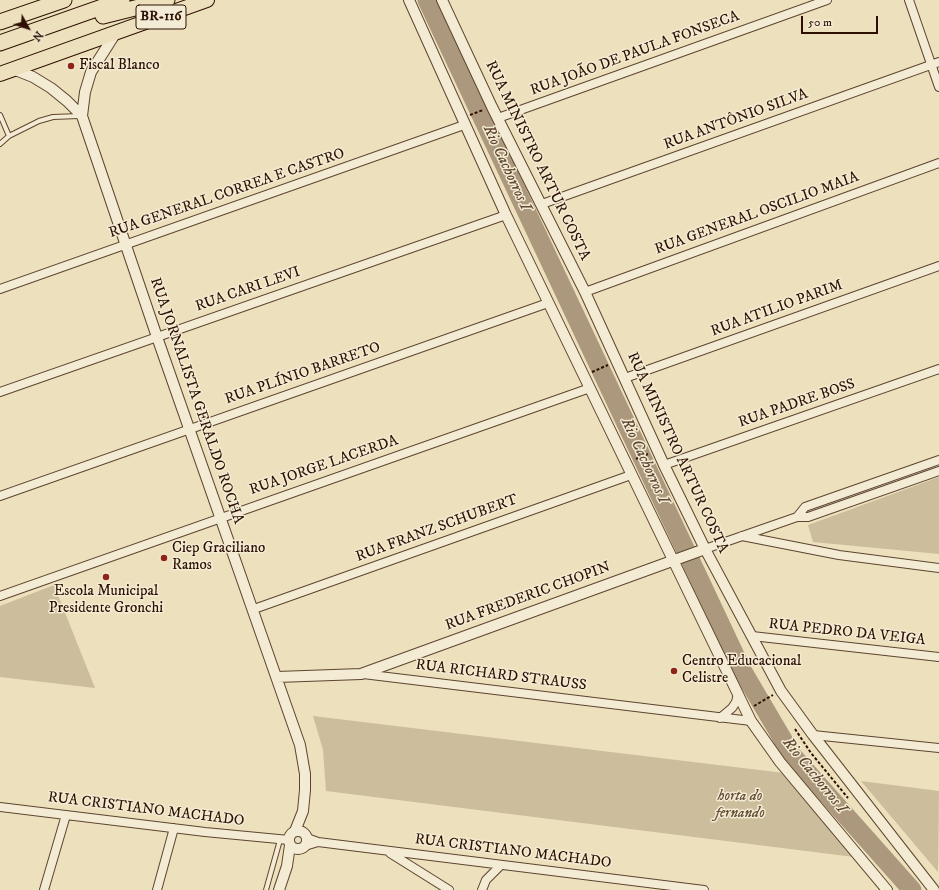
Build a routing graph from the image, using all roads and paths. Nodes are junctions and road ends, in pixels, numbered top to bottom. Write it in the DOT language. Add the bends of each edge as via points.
graph roads {
  1 [pos="64,0"];
  2 [pos="122,0"];
  3 [pos="167,0"];
  4 [pos="207,0"];
  5 [pos="409,0"];
  6 [pos="442,0"];
  7 [pos="827,0"];
  8 [pos="909,0"];
  9 [pos="0,22"];
  10 [pos="60,22"];
  11 [pos="116,34"];
  12 [pos="0,44"];
  13 [pos="935,64"];
  14 [pos="6,71"];
  15 [pos="939,87"];
  16 [pos="486,109"];
  17 [pos="0,115"];
  18 [pos="82,116"];
  19 [pos="498,118"];
  20 [pos="466,120"];
  21 [pos="9,136"];
  22 [pos="0,144"];
  23 [pos="939,163"];
  24 [pos="542,204"];
  25 [pos="506,214"];
  26 [pos="125,245"];
  27 [pos="939,266"];
  28 [pos="0,289"];
  29 [pos="585,292"];
  30 [pos="548,303"];
  31 [pos="157,337"];
  32 [pos="609,365"];
  33 [pos="939,369"];
  34 [pos="590,372"];
  35 [pos="625,378"];
  36 [pos="590,388"];
  37 [pos="0,392"];
  38 [pos="190,429"];
  39 [pos="651,453"];
  40 [pos="939,460"];
  41 [pos="631,461"];
  42 [pos="664,465"];
  43 [pos="939,471"];
  44 [pos="631,475"];
  45 [pos="0,496"];
  46 [pos="221,517"];
  47 [pos="796,517"];
  48 [pos="741,536"];
  49 [pos="701,550"];
  50 [pos="677,559"];
  51 [pos="939,568"];
  52 [pos="0,596"];
  53 [pos="254,609"];
  54 [pos="752,636"];
  55 [pos="939,657"];
  56 [pos="361,674"];
  57 [pos="277,677"];
  58 [pos="738,694"];
  59 [pos="774,695"];
  60 [pos="749,701"];
  61 [pos="756,706"];
  62 [pos="753,707"];
  63 [pos="720,718"];
  64 [pos="752,721"];
  65 [pos="813,736"];
  66 [pos="939,748"];
  67 [pos="0,807"];
  68 [pos="66,815"];
  69 [pos="174,828"];
  70 [pos="303,839"];
  71 [pos="287,841"];
  72 [pos="388,851"];
  73 [pos="500,865"];
  74 [pos="287,866"];
  75 [pos="44,890"];
  76 [pos="157,890"];
  77 [pos="266,890"];
  78 [pos="279,890"];
  79 [pos="449,890"];
  80 [pos="482,890"];
  81 [pos="704,890"];
  82 [pos="887,890"];
  83 [pos="934,890"];
  1 -- 9 [label="highway"];
  2 -- 10 [label="highway, BR-116"];
  3 -- 10 [label="highway" via="90,19"];
  4 -- 11 [label="highway, BR-116"];
  5 -- 20 [label="street"];
  6 -- 19 [label="street, RUA MINISTRO ARTUR COSTA"];
  7 -- 19 [label="street, RUA JOÃO DE PAULA FONSECA"];
  8 -- 13 [label="street"];
  10 -- 12 [label="highway, BR-116"];
  11 -- 14 [label="highway, BR-116"];
  11 -- 18 [label="street, RUA JORNALISTA GERALDO ROCHA" via="91,72"];
  13 -- 15 [label="street"];
  13 -- 24 [label="street, RUA ANTÔNIO SILVA"];
  14 -- 18 [label="street, RUA JORNALISTA GERALDO ROCHA" via="33,77 51,88"];
  16 -- 20 [label="path"];
  17 -- 21 [label="lane"];
  18 -- 21 [label="lane" via="53,117"];
  18 -- 26 [label="street, RUA JORNALISTA GERALDO ROCHA"];
  19 -- 24 [label="street, RUA MINISTRO ARTUR COSTA"];
  20 -- 25 [label="street"];
  20 -- 26 [label="street, RUA GENERAL CORREA E CASTRO"];
  21 -- 22 [label="lane"];
  23 -- 29 [label="street, RUA GENERAL OSCILIO MAIA"];
  24 -- 29 [label="street, RUA MINISTRO ARTUR COSTA"];
  25 -- 30 [label="street"];
  25 -- 31 [label="street, RUA CARI LEVI"];
  26 -- 28 [label="street, RUA GENERAL CORREA E CASTRO"];
  26 -- 31 [label="street, RUA JORNALISTA GERALDO ROCHA"];
  27 -- 35 [label="street, RUA ATILIO PARIM"];
  29 -- 35 [label="street, RUA MINISTRO ARTUR COSTA"];
  30 -- 36 [label="street"];
  30 -- 38 [label="street, RUA PLÍNIO BARRETO"];
  31 -- 37 [label="street, RUA CARI LEVI"];
  31 -- 38 [label="street, RUA JORNALISTA GERALDO ROCHA"];
  32 -- 34 [label="path"];
  33 -- 42 [label="street, RUA PADRE BOSS"];
  35 -- 42 [label="street, RUA MINISTRO ARTUR COSTA"];
  36 -- 44 [label="street"];
  36 -- 46 [label="street, RUA JORGE LACERDA"];
  38 -- 45 [label="street, RUA PLÍNIO BARRETO"];
  38 -- 46 [label="street, RUA JORNALISTA GERALDO ROCHA"];
  39 -- 41 [label="path"];
  40 -- 47 [label="street" via="805,508"];
  42 -- 49 [label="street, RUA MINISTRO ARTUR COSTA"];
  43 -- 47 [label="street" via="808,517"];
  44 -- 50 [label="street"];
  44 -- 53 [label="street, RUA FRANZ SCHUBERT"];
  46 -- 52 [label="street, RUA JORGE LACERDA" via="163,540"];
  46 -- 53 [label="street, RUA JORNALISTA GERALDO ROCHA"];
  47 -- 48 [label="street"];
  48 -- 49 [label="street"];
  48 -- 51 [label="street" via="840,555"];
  49 -- 50 [label="street, RUA FREDERIC CHOPIN"];
  49 -- 54 [label="street, RUA MINISTRO ARTUR COSTA"];
  50 -- 56 [label="street, RUA FREDERIC CHOPIN"];
  50 -- 58 [label="street"];
  53 -- 57 [label="street, RUA JORNALISTA GERALDO ROCHA"];
  54 -- 55 [label="street, RUA PEDRO DA VEIGA"];
  54 -- 65 [label="street, RUA MINISTRO ARTUR COSTA" via="781,691"];
  56 -- 57 [label="street, RUA RICHARD STRAUSS"];
  56 -- 63 [label="street, RUA RICHARD STRAUSS"];
  57 -- 70 [label="street, RUA JORNALISTA GERALDO ROCHA" via="303,759"];
  58 -- 63 [label="street" via="732,708"];
  58 -- 64 [label="street"];
  59 -- 61 [label="path"];
  60 -- 62 [label="path"];
  63 -- 64 [label="street, RUA RICHARD STRAUSS"];
  64 -- 82 [label="street" via="780,762"];
  65 -- 66 [label="street"];
  65 -- 83 [label="street, RUA MINISTRO ARTUR COSTA"];
  67 -- 68 [label="street, RUA CRISTIANO MACHADO"];
  68 -- 69 [label="street, RUA CRISTIANO MACHADO"];
  68 -- 75 [label="street"];
  69 -- 71 [label="street, RUA CRISTIANO MACHADO"];
  69 -- 76 [label="street"];
  70 -- 71 [label="street" via="291,834"];
  70 -- 71 [label="street" via="295,849"];
  70 -- 72 [label="street, RUA CRISTIANO MACHADO"];
  70 -- 74 [label="street, RUA JORNALISTA GERALDO ROCHA"];
  71 -- 74 [label="street, RUA JORNALISTA GERALDO ROCHA"];
  71 -- 77 [label="lane"];
  72 -- 73 [label="street, RUA CRISTIANO MACHADO"];
  72 -- 79 [label="street"];
  73 -- 80 [label="street" via="486,880"];
  73 -- 81 [label="street, RUA CRISTIANO MACHADO"];
  74 -- 78 [label="street, RUA JORNALISTA GERALDO ROCHA"];
}
